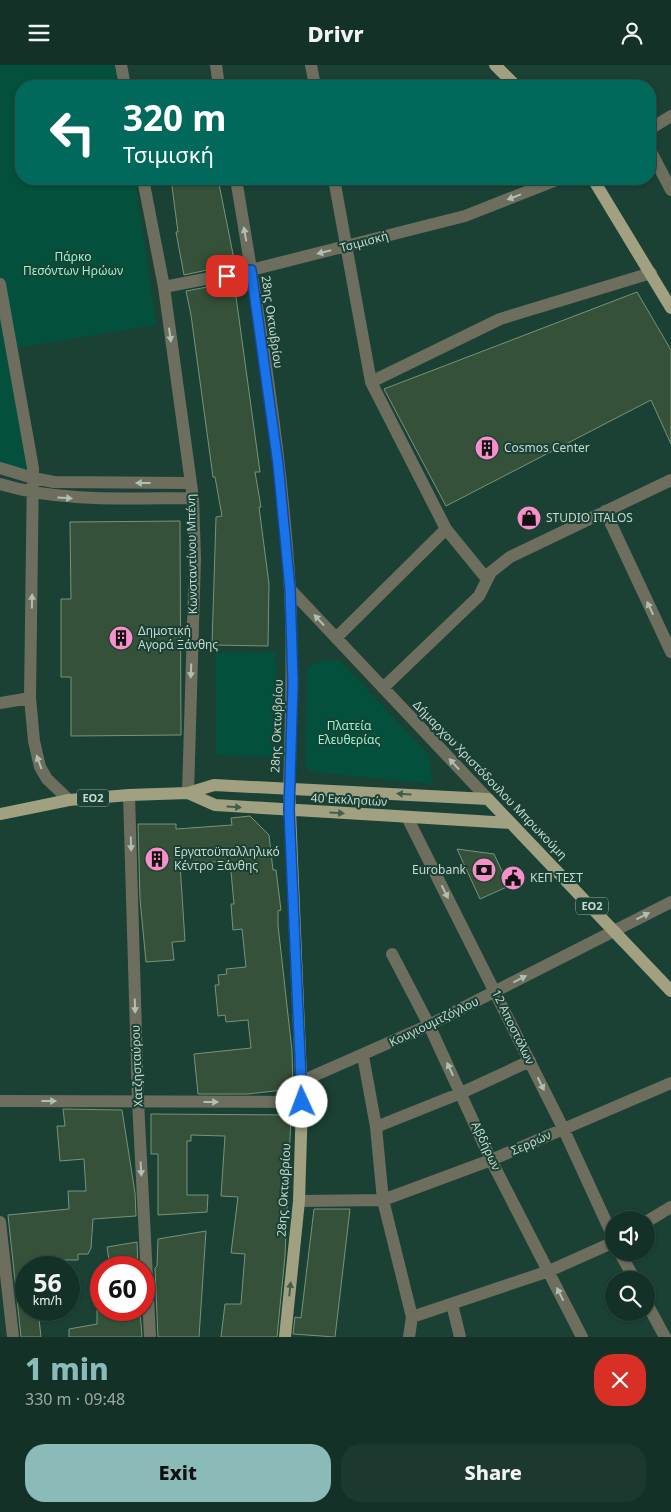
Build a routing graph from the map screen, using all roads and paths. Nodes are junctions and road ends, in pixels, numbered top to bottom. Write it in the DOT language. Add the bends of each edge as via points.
graph roads {
  1 [pos="121,65"];
  2 [pos="216,65"];
  3 [pos="311,65"];
  4 [pos="495,65"];
  5 [pos="124,80"];
  6 [pos="218,80"];
  7 [pos="314,80"];
  8 [pos="510,80"];
  9 [pos="671,116"];
  10 [pos="656,125"];
  11 [pos="656,161"];
  12 [pos="144,185"];
  13 [pos="237,185"];
  14 [pos="335,185"];
  15 [pos="543,185"];
  16 [pos="597,185"];
  17 [pos="671,190"];
  18 [pos="347,247"];
  19 [pos="251,270"];
  20 [pos="651,273"];
  21 [pos="0,284"];
  22 [pos="164,287"];
  23 [pos="670,303"];
  24 [pos="371,382"];
  25 [pos="0,468"];
  26 [pos="33,479"];
  27 [pos="671,480"];
  28 [pos="191,483"];
  29 [pos="0,484"];
  30 [pos="34,493"];
  31 [pos="193,498"];
  32 [pos="605,511"];
  33 [pos="446,529"];
  34 [pos="486,578"];
  35 [pos="290,589"];
  36 [pos="336,638"];
  37 [pos="671,652"];
  38 [pos="383,688"];
  39 [pos="30,698"];
  40 [pos="0,703"];
  41 [pos="288,787"];
  42 [pos="188,793"];
  43 [pos="130,795"];
  44 [pos="488,799"];
  45 [pos="68,800"];
  46 [pos="289,810"];
  47 [pos="0,814"];
  48 [pos="407,817"];
  49 [pos="511,823"];
  50 [pos="671,902"];
  51 [pos="616,930"];
  52 [pos="392,954"];
  53 [pos="496,991"];
  54 [pos="671,991"];
  55 [pos="429,1025"];
  56 [pos="363,1055"];
  57 [pos="530,1061"];
  58 [pos="302,1081"];
  59 [pos="671,1083"];
  60 [pos="462,1093"];
  61 [pos="0,1101"];
  62 [pos="138,1101"];
  63 [pos="302,1102"];
  64 [pos="376,1127"];
  65 [pos="563,1128"];
  66 [pos="491,1160"];
  67 [pos="383,1200"];
  68 [pos="299,1201"];
  69 [pos="671,1207"];
  70 [pos="655,1217"];
  71 [pos="605,1221"];
  72 [pos="0,1222"];
  73 [pos="605,1245"];
  74 [pos="549,1271"];
  75 [pos="3,1276"];
  76 [pos="452,1304"];
  77 [pos="412,1317"];
  78 [pos="655,1320"];
  79 [pos="13,1337"];
  80 [pos="150,1337"];
  81 [pos="285,1337"];
  82 [pos="409,1337"];
  83 [pos="460,1337"];
  84 [pos="582,1337"];
  85 [pos="664,1337"];
  1 -- 5 [label="street"];
  2 -- 6 [label="street"];
  3 -- 7 [label="street"];
  4 -- 8 [label="main road"];
  9 -- 10 [label="street"];
  11 -- 17 [label="street"];
  12 -- 22 [label="street, Κωνσταντίνου Μπένη"];
  19 -- 13 [label="street, 28ης Οκτωβρίου, one-way"];
  14 -- 18 [label="street"];
  15 -- 18 [label="street, Τσιμισκή, one-way" via="465,215"];
  16 -- 20 [label="main road"];
  18 -- 19 [label="street, Τσιμισκή, one-way"];
  18 -- 24 [label="street"];
  19 -- 22 [label="street, Τσιμισκή"];
  19 -- 35 [label="street, 28ης Οκτωβρίου" via="278,464"];
  20 -- 23 [label="main road"];
  20 -- 24 [label="street" via="500,319"];
  21 -- 26 [label="street"];
  22 -- 28 [label="street, Κωνσταντίνου Μπένη, one-way"];
  24 -- 33 [label="street"];
  25 -- 26 [label="street"];
  28 -- 26 [label="street, one-way" via="66,483"];
  26 -- 30 [label="street"];
  27 -- 32 [label="street"];
  28 -- 31 [label="street, Κωνσταντίνου Μπένη"];
  29 -- 30 [label="street"];
  30 -- 31 [label="street, one-way" via="67,498"];
  39 -- 30 [label="street, one-way"];
  31 -- 42 [label="street, Κωνσταντίνου Μπένη, one-way" via="195,558"];
  32 -- 34 [label="street" via="510,557"];
  37 -- 32 [label="street, one-way"];
  33 -- 34 [label="street"];
  33 -- 36 [label="street"];
  34 -- 38 [label="street" via="479,596"];
  36 -- 35 [label="street, Δήμαρχου Χριστόδουλου Μπρωκούμη, one-way"];
  35 -- 41 [label="street, 28ης Οκτωβρίου" via="293,683"];
  36 -- 38 [label="street, Δήμαρχου Χριστόδουλου Μπρωκούμη"];
  44 -- 38 [label="street, Δήμαρχου Χριστόδουλου Μπρωκούμη, one-way"];
  39 -- 40 [label="street"];
  45 -- 39 [label="street, one-way" via="40,767"];
  41 -- 42 [label="main road, 40 Εκκλησιών / ΕΟ2" via="214,785"];
  44 -- 41 [label="main road, 40 Εκκλησιών / ΕΟ2, one-way"];
  41 -- 46 [label="main road, 28ης Οκτωβρίου"];
  42 -- 43 [label="main road, 40 Εκκλησιών / ΕΟ2"];
  42 -- 46 [label="main road, 40 Εκκλησιών / ΕΟ2, one-way" via="215,805"];
  43 -- 45 [label="main road, 40 Εκκλησιών / ΕΟ2"];
  43 -- 62 [label="street, Χατζησταύρου, one-way"];
  44 -- 49 [label="main road, Δήμαρχου Χριστόδουλου Μπρωκούμη / ΕΟ2"];
  45 -- 47 [label="main road, 40 Εκκλησιών / ΕΟ2"];
  46 -- 48 [label="main road, 40 Εκκλησιών / ΕΟ2, one-way"];
  46 -- 58 [label="main road, 28ης Οκτωβρίου"];
  48 -- 49 [label="main road, 40 Εκκλησιών / ΕΟ2"];
  48 -- 53 [label="street, 12 Αποστόλων, one-way"];
  49 -- 51 [label="main road, Δήμαρχου Χριστόδουλου Μπρωκούμη / ΕΟ2"];
  51 -- 50 [label="street, Κουγιουμτζόγλου, one-way"];
  53 -- 51 [label="street, Κουγιουμτζόγλου, one-way"];
  51 -- 54 [label="main road, Δήμαρχου Χριστόδουλου Μπρωκούμη / ΕΟ2"];
  52 -- 55 [label="street, Αβδήρων"];
  53 -- 55 [label="street, Κουγιουμτζόγλου"];
  53 -- 57 [label="street, 12 Αποστόλων"];
  55 -- 56 [label="street, Κουγιουμτζόγλου"];
  60 -- 55 [label="street, Αβδήρων, one-way"];
  56 -- 58 [label="street, Κουγιουμτζόγλου"];
  56 -- 64 [label="street"];
  57 -- 60 [label="street"];
  57 -- 65 [label="street, 12 Αποστόλων, one-way"];
  58 -- 63 [label="main road, 28ης Οκτωβρίου"];
  59 -- 65 [label="street, Σερρών"];
  60 -- 64 [label="street"];
  60 -- 66 [label="street, Αβδήρων"];
  61 -- 62 [label="street, one-way"];
  62 -- 63 [label="street, one-way"];
  62 -- 80 [label="street, Χατζησταύρου, one-way"];
  63 -- 68 [label="main road, 28ης Οκτωβρίου"];
  64 -- 67 [label="street"];
  65 -- 66 [label="street, Σερρών"];
  65 -- 71 [label="street, 12 Αποστόλων"];
  66 -- 67 [label="street, Σερρών"];
  66 -- 74 [label="street, Αβδήρων"];
  67 -- 68 [label="street, Σερρών"];
  67 -- 77 [label="street"];
  81 -- 68 [label="main road, 28ης Οκτωβρίου, one-way"];
  69 -- 70 [label="street"];
  72 -- 75 [label="street"];
  73 -- 74 [label="street"];
  74 -- 76 [label="street"];
  84 -- 74 [label="street, Αβδήρων, one-way"];
  75 -- 79 [label="street"];
  76 -- 77 [label="street"];
  76 -- 83 [label="street"];
  77 -- 82 [label="street"];
  78 -- 85 [label="street"];
}
